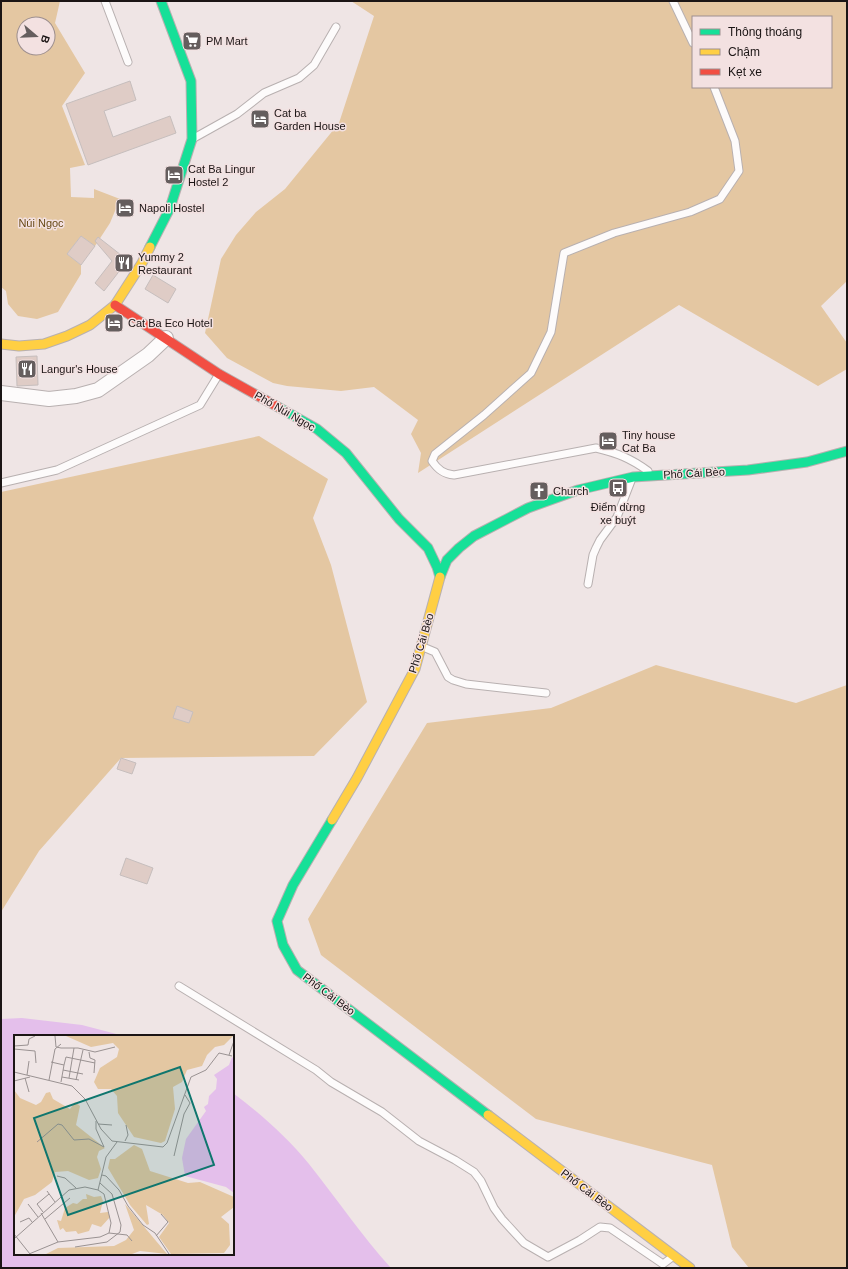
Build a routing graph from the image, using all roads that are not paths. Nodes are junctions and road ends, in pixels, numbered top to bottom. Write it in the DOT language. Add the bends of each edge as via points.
graph roads {
  1 [pos="106,1"];
  2 [pos="161,1"];
  3 [pos="673,1"];
  4 [pos="336,27"];
  5 [pos="692,41"];
  6 [pos="128,62"];
  7 [pos="714,88"];
  8 [pos="192,139"];
  9 [pos="115,305"];
  10 [pos="166,338"];
  11 [pos="1,344"];
  12 [pos="219,374"];
  13 [pos="1,393"];
  14 [pos="847,451"];
  15 [pos="654,475"];
  16 [pos="633,477"];
  17 [pos="1,484"];
  18 [pos="428,548"];
  19 [pos="459,548"];
  20 [pos="440,577"];
  21 [pos="588,584"];
  22 [pos="421,646"];
  23 [pos="546,693"];
  24 [pos="179,986"];
  25 [pos="675,1256"];
  26 [pos="690,1268"];
  1 -- 6 [label="lane"];
  2 -- 8 [label="main road" via="191,81"];
  3 -- 5 [label="lane"];
  4 -- 8 [label="lane" via="314,65 299,78 264,94 237,114"];
  7 -- 15 [label="lane" via="736,141 738,171 720,199 690,212 614,233 564,253 551,332 531,372 484,415 435,454 432,461 443,473 454,475 596,448 635,461"];
  8 -- 9 [label="main road" via="170,208 142,263"];
  9 -- 10 [label="main road, Phố Núi Ngọc"];
  9 -- 11 [label="main road" via="90,326 68,336 44,344"];
  10 -- 12 [label="main road, Phố Núi Ngọc"];
  10 -- 13 [label="street" via="148,355 98,390 49,399"];
  12 -- 17 [label="lane" via="200,405 57,470"];
  12 -- 18 [label="main road, Phố Núi Ngọc" via="316,429 346,453 399,519"];
  14 -- 15 [label="main road, Phố Cái Bèo" via="807,462 748,470"];
  15 -- 16 [label="main road, Phố Cái Bèo"];
  16 -- 19 [label="main road, Phố Cái Bèo" via="578,490 528,508 474,536"];
  16 -- 21 [label="lane" via="617,517 600,540 593,555"];
  18 -- 19 [label="street"];
  18 -- 20 [label="main road"];
  19 -- 20 [label="main road, Phố Cái Bèo" via="447,560"];
  20 -- 22 [label="main road, Phố Cái Bèo"];
  22 -- 23 [label="lane" via="435,652 448,677 459,682"];
  22 -- 25 [label="main road, Phố Cái Bèo" via="415,669 357,778 292,885 277,921 283,946 297,970"];
  24 -- 25 [label="lane" via="382,1112 420,1141 462,1163 481,1181 502,1219 524,1243 548,1257 600,1226 610,1228 663,1264"];
  25 -- 26 [label="main road, Phố Cái Bèo"];
}
